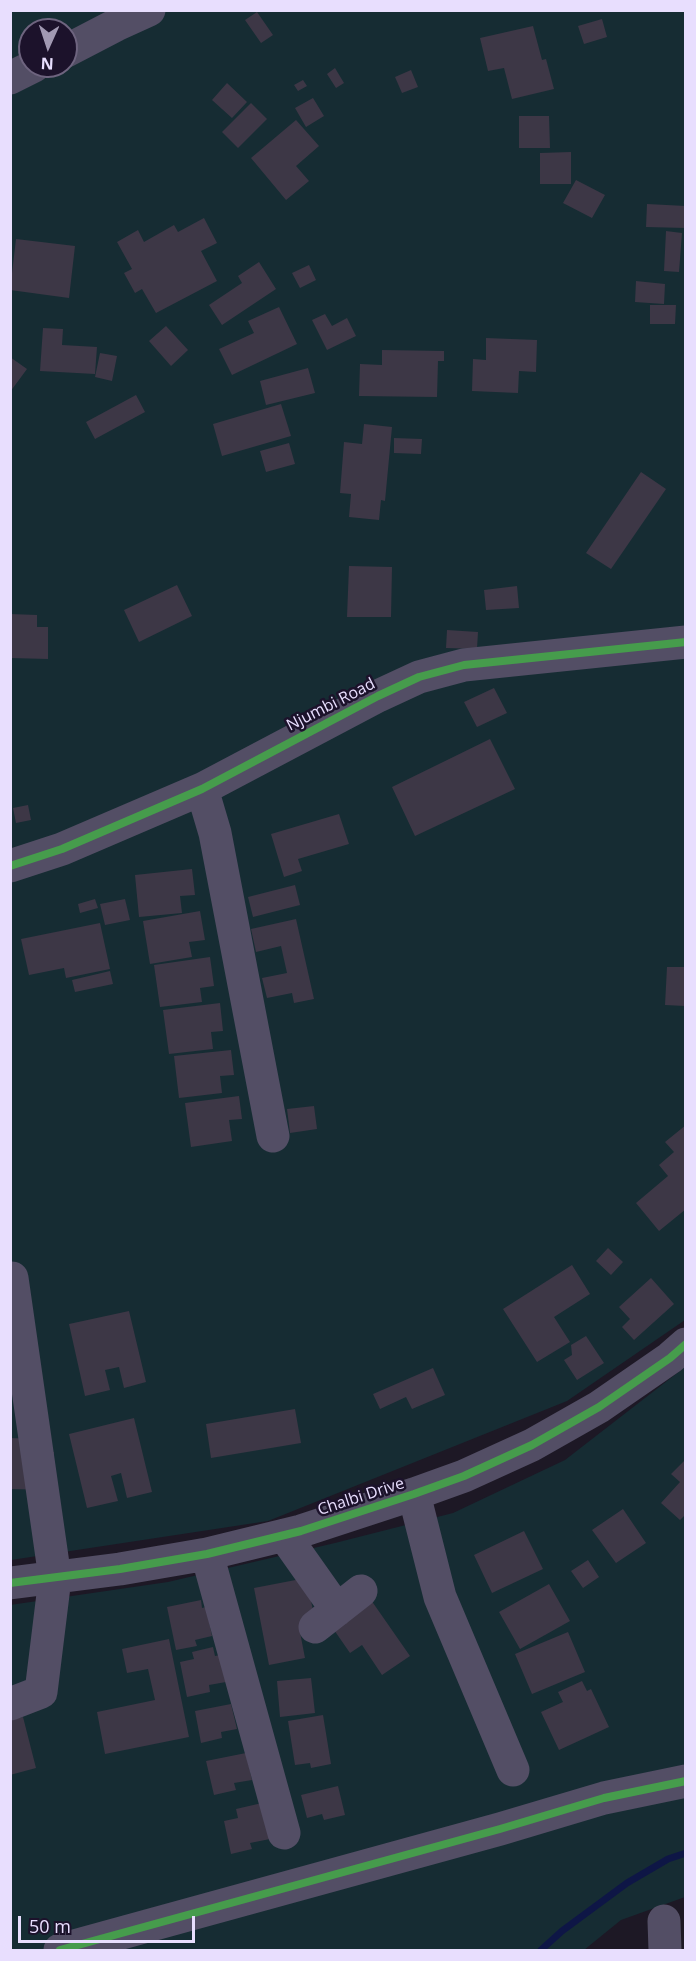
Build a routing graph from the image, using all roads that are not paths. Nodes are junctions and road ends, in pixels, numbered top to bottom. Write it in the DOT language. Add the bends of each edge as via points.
graph roads {
  1 [pos="149,10"];
  2 [pos="78,45"];
  3 [pos="686,642"];
  4 [pos="202,789"];
  5 [pos="10,866"];
  6 [pos="273,1136"];
  7 [pos="12,1278"];
  8 [pos="686,1344"];
  9 [pos="414,1494"];
  10 [pos="284,1535"];
  11 [pos="207,1554"];
  12 [pos="55,1578"];
  13 [pos="10,1583"];
  14 [pos="338,1609"];
  15 [pos="10,1704"];
  16 [pos="513,1770"];
  17 [pos="686,1781"];
  18 [pos="284,1833"];
  19 [pos="60,1950"];
  1 -- 2 [label="street"];
  3 -- 4 [label="street, Njumbi Road" via="464,666 419,677"];
  4 -- 5 [label="street, Njumbi Road" via="62,849"];
  4 -- 6 [label="street" via="215,833"];
  7 -- 12 [label="street"];
  8 -- 9 [label="street, Chalbi Drive" via="598,1407 532,1445"];
  9 -- 10 [label="street, Chalbi Drive"];
  9 -- 16 [label="street" via="440,1597"];
  10 -- 11 [label="street, Chalbi Drive"];
  10 -- 14 [label="street"];
  11 -- 12 [label="street, Chalbi Drive"];
  11 -- 18 [label="street"];
  12 -- 13 [label="street, Chalbi Drive"];
  12 -- 15 [label="street" via="41,1692"];
  17 -- 19 [label="street" via="604,1798"];
}
